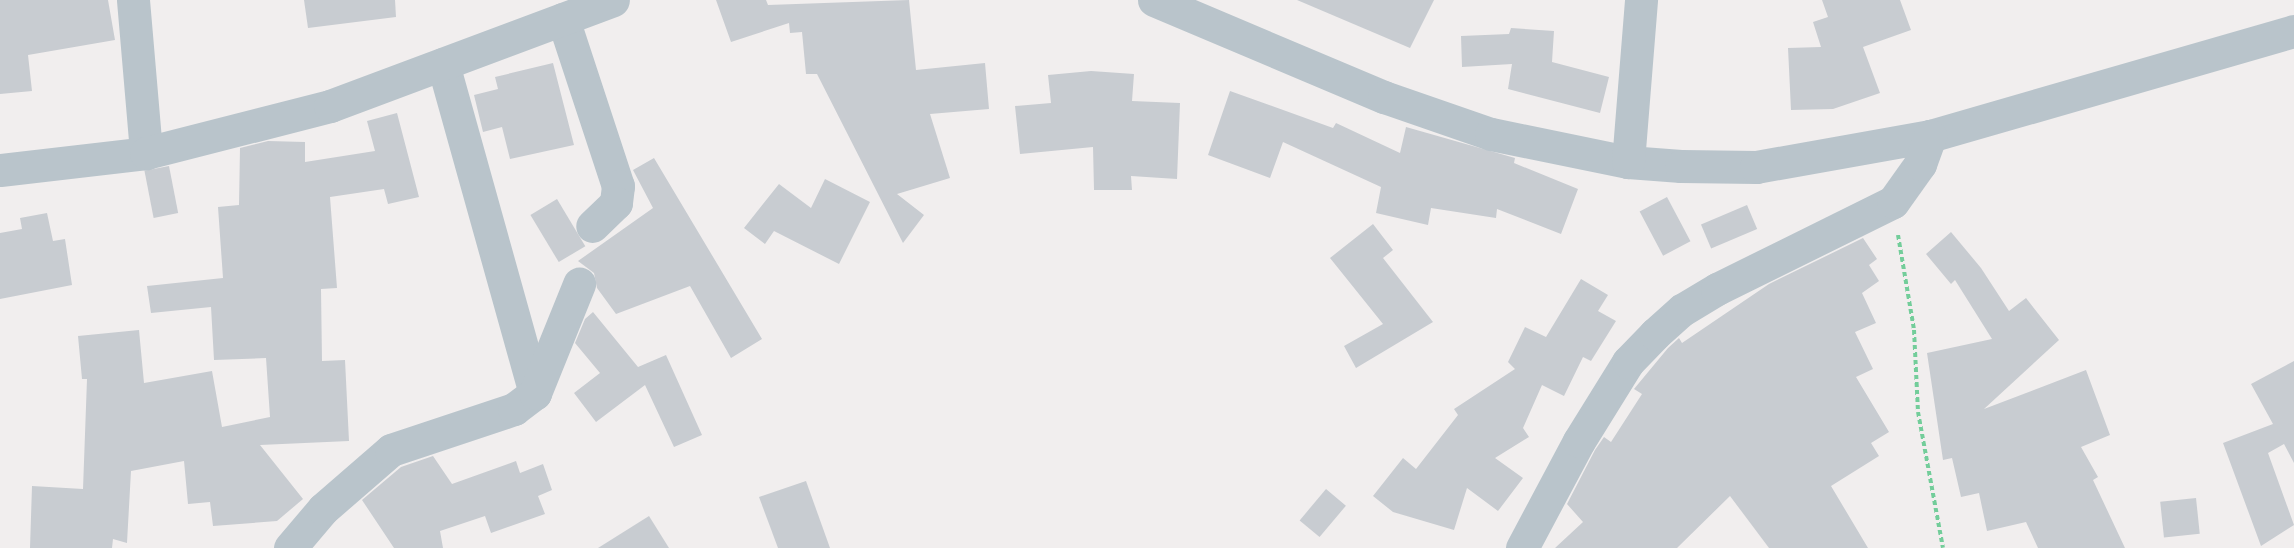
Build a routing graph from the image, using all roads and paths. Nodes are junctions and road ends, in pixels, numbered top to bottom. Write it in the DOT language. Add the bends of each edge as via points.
graph roads {
  1 [pos="133,0"];
  2 [pos="613,0"];
  3 [pos="1154,0"];
  4 [pos="1641,0"];
  5 [pos="563,19"];
  6 [pos="2294,31"];
  7 [pos="443,63"];
  8 [pos="1930,136"];
  9 [pos="146,153"];
  10 [pos="1628,162"];
  11 [pos="0,170"];
  12 [pos="1893,202"];
  13 [pos="592,226"];
  14 [pos="579,284"];
  15 [pos="535,393"];
  16 [pos="290,548"];
  17 [pos="1522,548"];
  18 [pos="1943,548"];
  1 -- 9 [label="street"];
  2 -- 5 [label="street"];
  3 -- 10 [label="street" via="1384,97 1491,134"];
  4 -- 10 [label="street"];
  5 -- 7 [label="street"];
  5 -- 13 [label="street" via="618,186 616,203"];
  6 -- 8 [label="street"];
  7 -- 9 [label="street" via="330,106"];
  7 -- 15 [label="street"];
  8 -- 10 [label="street" via="1756,167"];
  8 -- 12 [label="street" via="1920,164"];
  9 -- 11 [label="street"];
  12 -- 17 [label="street" via="1717,289 1682,310 1655,334 1628,363 1579,441"];
  12 -- 18 [label="path" via="1914,330 1918,412"];
  14 -- 15 [label="street"];
  15 -- 16 [label="street" via="514,409 391,450 323,508"];
}
